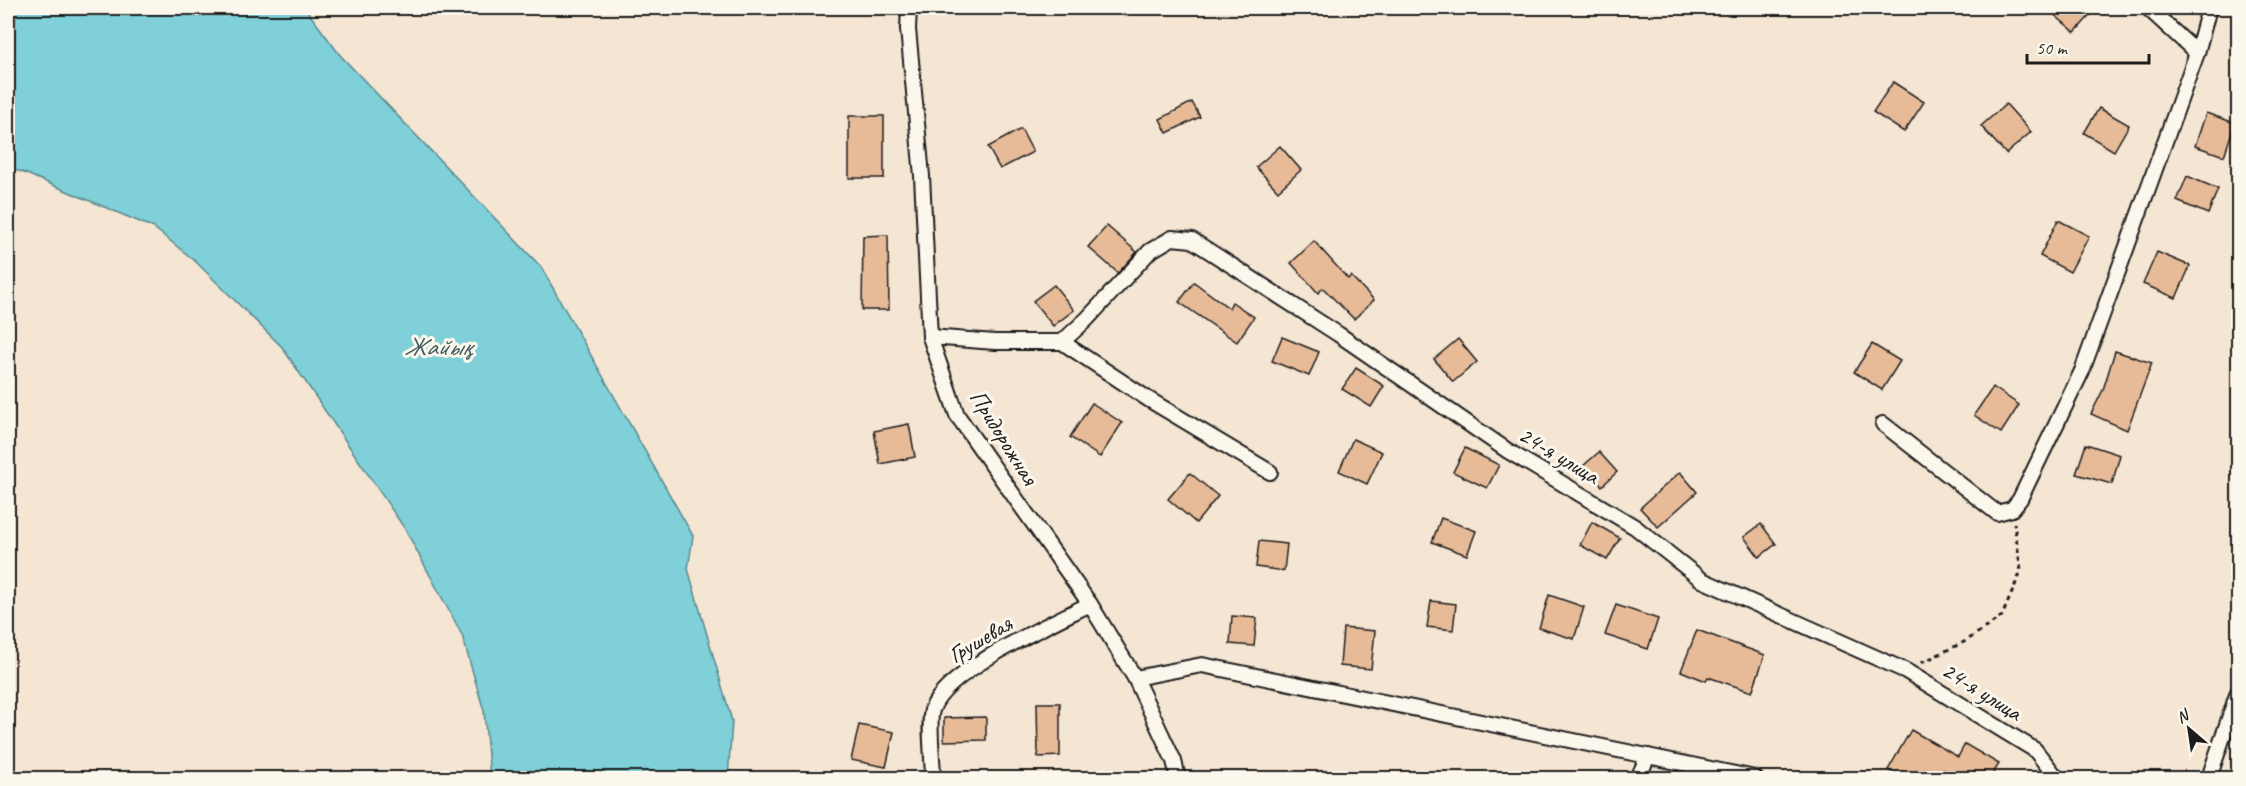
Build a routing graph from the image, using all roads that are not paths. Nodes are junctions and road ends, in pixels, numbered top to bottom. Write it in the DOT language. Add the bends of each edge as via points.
graph roads {
  1 [pos="909,8"];
  2 [pos="2148,8"];
  3 [pos="2209,8"];
  4 [pos="2197,53"];
  5 [pos="930,337"];
  6 [pos="1062,342"];
  7 [pos="1883,424"];
  8 [pos="1270,471"];
  9 [pos="1090,604"];
  10 [pos="1136,678"];
  11 [pos="2238,692"];
  12 [pos="1647,756"];
  13 [pos="933,778"];
  14 [pos="1178,778"];
  15 [pos="1638,778"];
  16 [pos="1755,778"];
  17 [pos="2057,778"];
  18 [pos="2211,778"];
  1 -- 5 [label="street, Придорожная"];
  2 -- 4 [label="street"];
  3 -- 4 [label="street"];
  4 -- 7 [label="street" via="2082,372 2012,509 1997,513"];
  5 -- 6 [label="street"];
  5 -- 9 [label="street, Придорожная" via="957,415"];
  6 -- 8 [label="street" via="1148,399"];
  6 -- 17 [label="street, 24-я улица" via="1150,251 1172,238 1192,240 1508,451 1635,527 1701,580 1906,670 2035,750"];
  9 -- 10 [label="street, Придорожная"];
  9 -- 13 [label="street, Грушевая" via="990,656 950,684 932,710"];
  10 -- 12 [label="street" via="1202,665"];
  10 -- 14 [label="street, Придорожная" via="1174,760"];
  11 -- 18 [label="street"];
  12 -- 15 [label="street"];
  12 -- 16 [label="street"];
}
